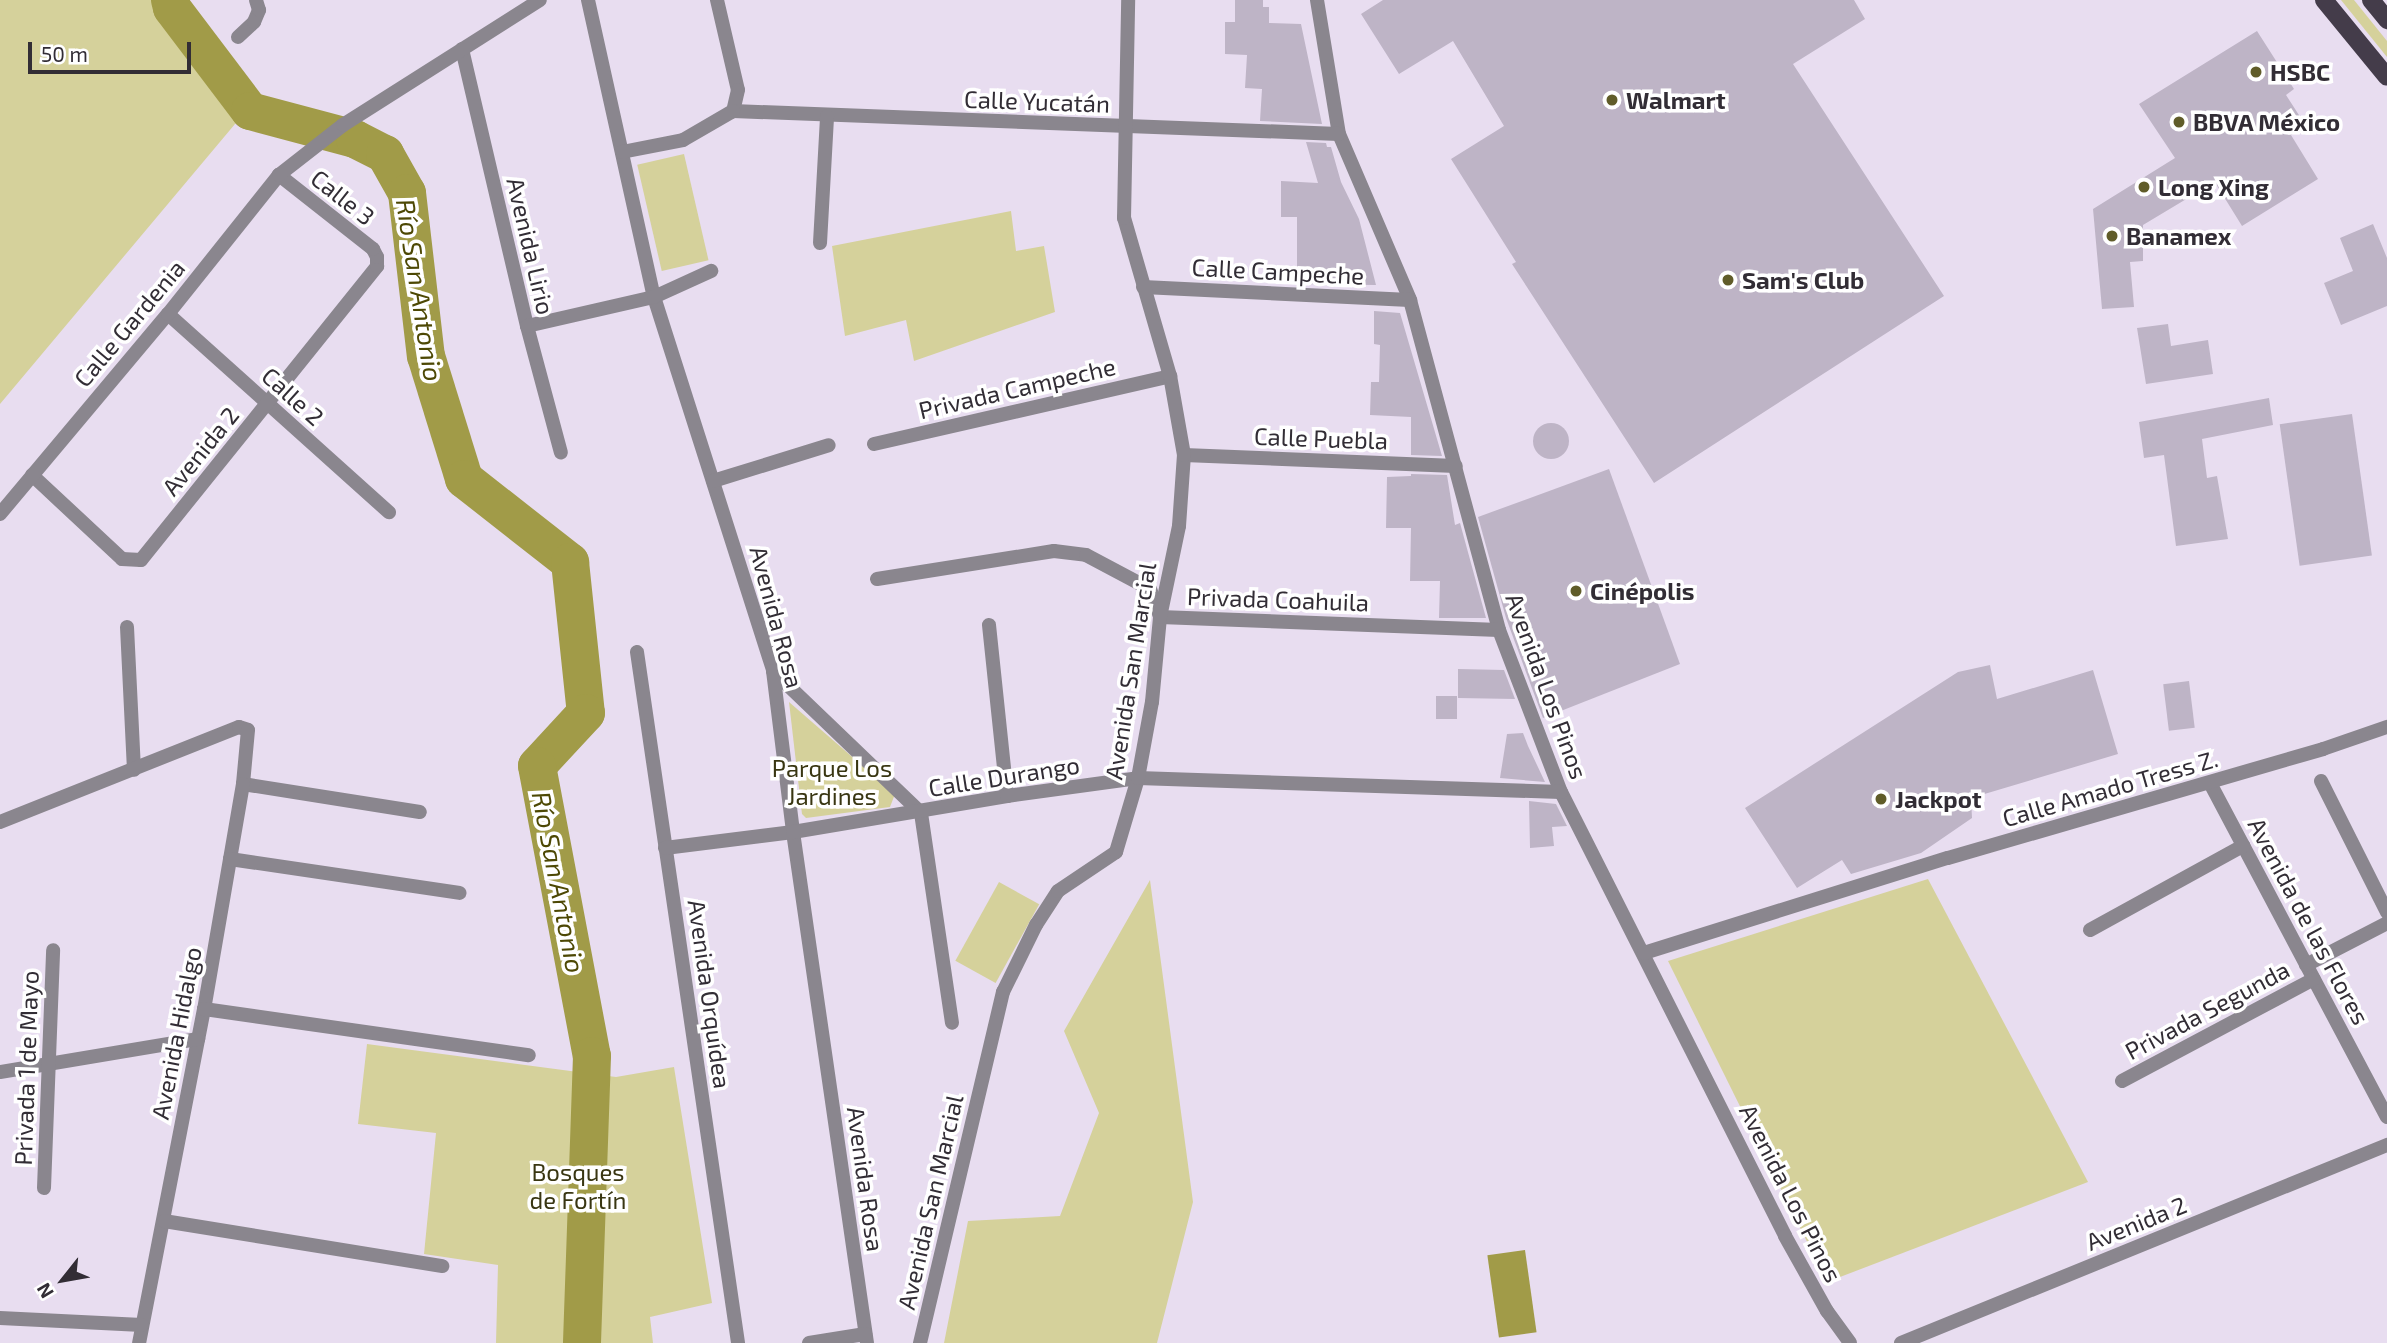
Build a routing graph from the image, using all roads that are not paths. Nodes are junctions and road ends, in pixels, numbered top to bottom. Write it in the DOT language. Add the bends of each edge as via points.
graph roads {
  1 [pos="256,0"];
  2 [pos="540,0"];
  3 [pos="588,0"];
  4 [pos="717,0"];
  5 [pos="1128,0"];
  6 [pos="1317,0"];
  7 [pos="2324,0"];
  8 [pos="2371,0"];
  9 [pos="2387,20"];
  10 [pos="238,37"];
  11 [pos="462,49"];
  12 [pos="2387,77"];
  13 [pos="733,111"];
  14 [pos="827,116"];
  15 [pos="1126,127"];
  16 [pos="1339,134"];
  17 [pos="622,152"];
  18 [pos="279,175"];
  19 [pos="820,243"];
  20 [pos="377,257"];
  21 [pos="712,271"];
  22 [pos="1143,287"];
  23 [pos="654,297"];
  24 [pos="1410,300"];
  25 [pos="168,314"];
  26 [pos="527,326"];
  27 [pos="1170,376"];
  28 [pos="267,403"];
  29 [pos="874,444"];
  30 [pos="830,446"];
  31 [pos="561,453"];
  32 [pos="1184,455"];
  33 [pos="1456,466"];
  34 [pos="32,475"];
  35 [pos="713,481"];
  36 [pos="389,512"];
  37 [pos="0,514"];
  38 [pos="877,579"];
  39 [pos="1160,617"];
  40 [pos="989,625"];
  41 [pos="127,627"];
  42 [pos="1499,630"];
  43 [pos="637,652"];
  44 [pos="773,671"];
  45 [pos="2387,727"];
  46 [pos="134,770"];
  47 [pos="1138,778"];
  48 [pos="2321,781"];
  49 [pos="2210,783"];
  50 [pos="243,784"];
  51 [pos="1561,792"];
  52 [pos="1007,796"];
  53 [pos="420,812"];
  54 [pos="921,813"];
  55 [pos="0,822"];
  56 [pos="793,832"];
  57 [pos="2243,846"];
  58 [pos="665,848"];
  59 [pos="230,859"];
  60 [pos="460,894"];
  61 [pos="2387,912"];
  62 [pos="2387,923"];
  63 [pos="2090,930"];
  64 [pos="53,950"];
  65 [pos="1644,953"];
  66 [pos="2306,965"];
  67 [pos="2314,979"];
  68 [pos="204,1009"];
  69 [pos="952,1023"];
  70 [pos="198,1039"];
  71 [pos="529,1055"];
  72 [pos="49,1063"];
  73 [pos="0,1072"];
  74 [pos="2122,1081"];
  75 [pos="2386,1110"];
  76 [pos="2387,1145"];
  77 [pos="44,1188"];
  78 [pos="164,1221"];
  79 [pos="442,1266"];
  80 [pos="0,1318"];
  81 [pos="142,1325"];
  82 [pos="866,1338"];
  83 [pos="139,1343"];
  84 [pos="738,1343"];
  85 [pos="809,1343"];
  86 [pos="920,1343"];
  87 [pos="1850,1343"];
  88 [pos="1902,1343"];
  1 -- 10 [label="street" via="259,10 254,22"];
  2 -- 11 [label="street"];
  3 -- 17 [label="street, Avenida Rosa"];
  4 -- 13 [label="street" via="738,90"];
  5 -- 15 [label="street, Avenida San Marcial"];
  6 -- 16 [label="street, Avenida Los Pinos"];
  7 -- 12 [label="main road"];
  8 -- 9 [label="main road"];
  11 -- 18 [label="street, Calle Gardenia" via="343,125"];
  11 -- 26 [label="street, Avenida Lirio"];
  13 -- 14 [label="street, Calle Yucatán"];
  13 -- 17 [label="street" via="683,140"];
  14 -- 15 [label="street, Calle Yucatán"];
  14 -- 19 [label="street"];
  15 -- 16 [label="street, Calle Yucatán"];
  15 -- 22 [label="street, Avenida San Marcial" via="1124,218"];
  16 -- 24 [label="street, Avenida Los Pinos"];
  17 -- 23 [label="street, Avenida Rosa"];
  18 -- 20 [label="street, Calle 3" via="373,249"];
  18 -- 25 [label="street, Calle Gardenia"];
  20 -- 28 [label="street, Avenida 2" via="377,266"];
  21 -- 23 [label="street"];
  22 -- 24 [label="street, Calle Campeche"];
  22 -- 27 [label="street, Avenida San Marcial"];
  23 -- 26 [label="street"];
  23 -- 35 [label="street, Avenida Rosa"];
  24 -- 33 [label="street, Avenida Los Pinos"];
  25 -- 28 [label="street, Calle 2"];
  25 -- 34 [label="street, Calle Gardenia"];
  26 -- 31 [label="street, Avenida Lirio"];
  27 -- 29 [label="street, Privada Campeche"];
  27 -- 32 [label="street, Avenida San Marcial"];
  28 -- 34 [label="street, Avenida 2" via="141,560 122,559"];
  28 -- 36 [label="street, Calle 2"];
  30 -- 35 [label="street"];
  32 -- 33 [label="street, Calle Puebla"];
  32 -- 39 [label="street, Avenida San Marcial" via="1179,526"];
  33 -- 42 [label="street, Avenida Los Pinos"];
  34 -- 37 [label="street, Calle Gardenia"];
  35 -- 44 [label="street, Avenida Rosa"];
  38 -- 39 [label="street, Privada Coahuila" via="1054,551 1086,555 1150,589"];
  39 -- 42 [label="street, Privada Coahuila"];
  39 -- 47 [label="street, Avenida San Marcial" via="1152,702"];
  40 -- 52 [label="street"];
  41 -- 46 [label="street"];
  42 -- 51 [label="street, Avenida Los Pinos"];
  43 -- 58 [label="street, Avenida Orquídea"];
  44 -- 54 [label="street"];
  44 -- 56 [label="street, Avenida Rosa"];
  45 -- 49 [label="street, Calle Amado Tress Z."];
  46 -- 50 [label="street, Avenida Hidalgo" via="239,727 248,730"];
  46 -- 55 [label="street"];
  47 -- 51 [label="street, Calle Durango"];
  47 -- 52 [label="street, Calle Durango"];
  47 -- 86 [label="street, Avenida San Marcial" via="1116,852 1058,891 1003,992"];
  48 -- 61 [label="street"];
  49 -- 57 [label="street, Avenida de las Flores"];
  49 -- 65 [label="street, Calle Amado Tress Z." via="1948,858"];
  50 -- 53 [label="street"];
  50 -- 59 [label="street, Avenida Hidalgo"];
  51 -- 65 [label="street, Avenida Los Pinos"];
  52 -- 54 [label="street, Calle Durango"];
  54 -- 56 [label="street, Calle Durango"];
  54 -- 69 [label="street"];
  56 -- 58 [label="street, Calle Durango"];
  56 -- 82 [label="street, Avenida Rosa"];
  57 -- 63 [label="street"];
  57 -- 66 [label="street, Avenida de las Flores"];
  58 -- 84 [label="street, Avenida Orquídea"];
  59 -- 60 [label="street"];
  59 -- 68 [label="street, Avenida Hidalgo"];
  62 -- 66 [label="street"];
  64 -- 72 [label="street, Privada 1 de Mayo"];
  65 -- 87 [label="street, Avenida Los Pinos" via="1786,1236"];
  66 -- 67 [label="street, Avenida de las Flores"];
  67 -- 74 [label="street, Privada Segunda"];
  67 -- 75 [label="street, Avenida de las Flores"];
  68 -- 70 [label="street, Avenida Hidalgo"];
  68 -- 71 [label="street"];
  70 -- 72 [label="street"];
  70 -- 78 [label="street, Avenida Hidalgo"];
  72 -- 73 [label="street"];
  72 -- 77 [label="street, Privada 1 de Mayo"];
  76 -- 88 [label="street, Avenida 2"];
  78 -- 79 [label="street"];
  78 -- 81 [label="street, Avenida Hidalgo"];
  80 -- 81 [label="street"];
  81 -- 83 [label="street, Avenida Hidalgo"];
  82 -- 85 [label="street"];
}
